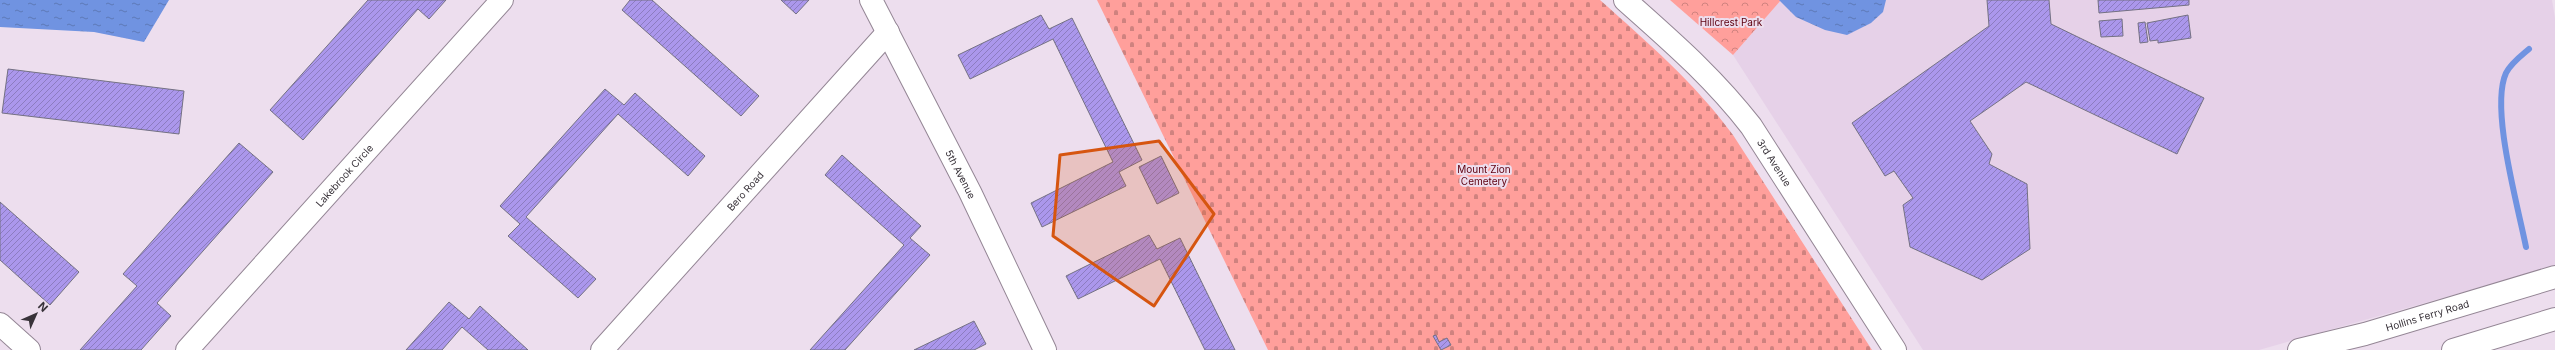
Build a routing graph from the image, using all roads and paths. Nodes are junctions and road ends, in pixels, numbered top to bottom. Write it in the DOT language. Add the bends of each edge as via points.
graph roads {
  1 [pos="502,0"];
  2 [pos="872,0"];
  3 [pos="1625,0"];
  4 [pos="888,32"];
  5 [pos="2555,277"];
  6 [pos="2555,319"];
  7 [pos="0,324"];
  8 [pos="29,350"];
  9 [pos="187,350"];
  10 [pos="602,350"];
  11 [pos="1045,350"];
  12 [pos="1895,350"];
  13 [pos="2298,350"];
  14 [pos="2453,350"];
  1 -- 9 [label="street, Lakebrook Circle"];
  2 -- 4 [label="street, 5th Avenue"];
  3 -- 12 [label="street, 3rd Avenue" via="1704,70 1741,114"];
  4 -- 10 [label="street, Bero Road"];
  4 -- 11 [label="street, 5th Avenue" via="970,192"];
  5 -- 13 [label="street, Hollins Ferry Road" via="2365,334"];
  6 -- 14 [label="street"];
  7 -- 8 [label="street"];
}
